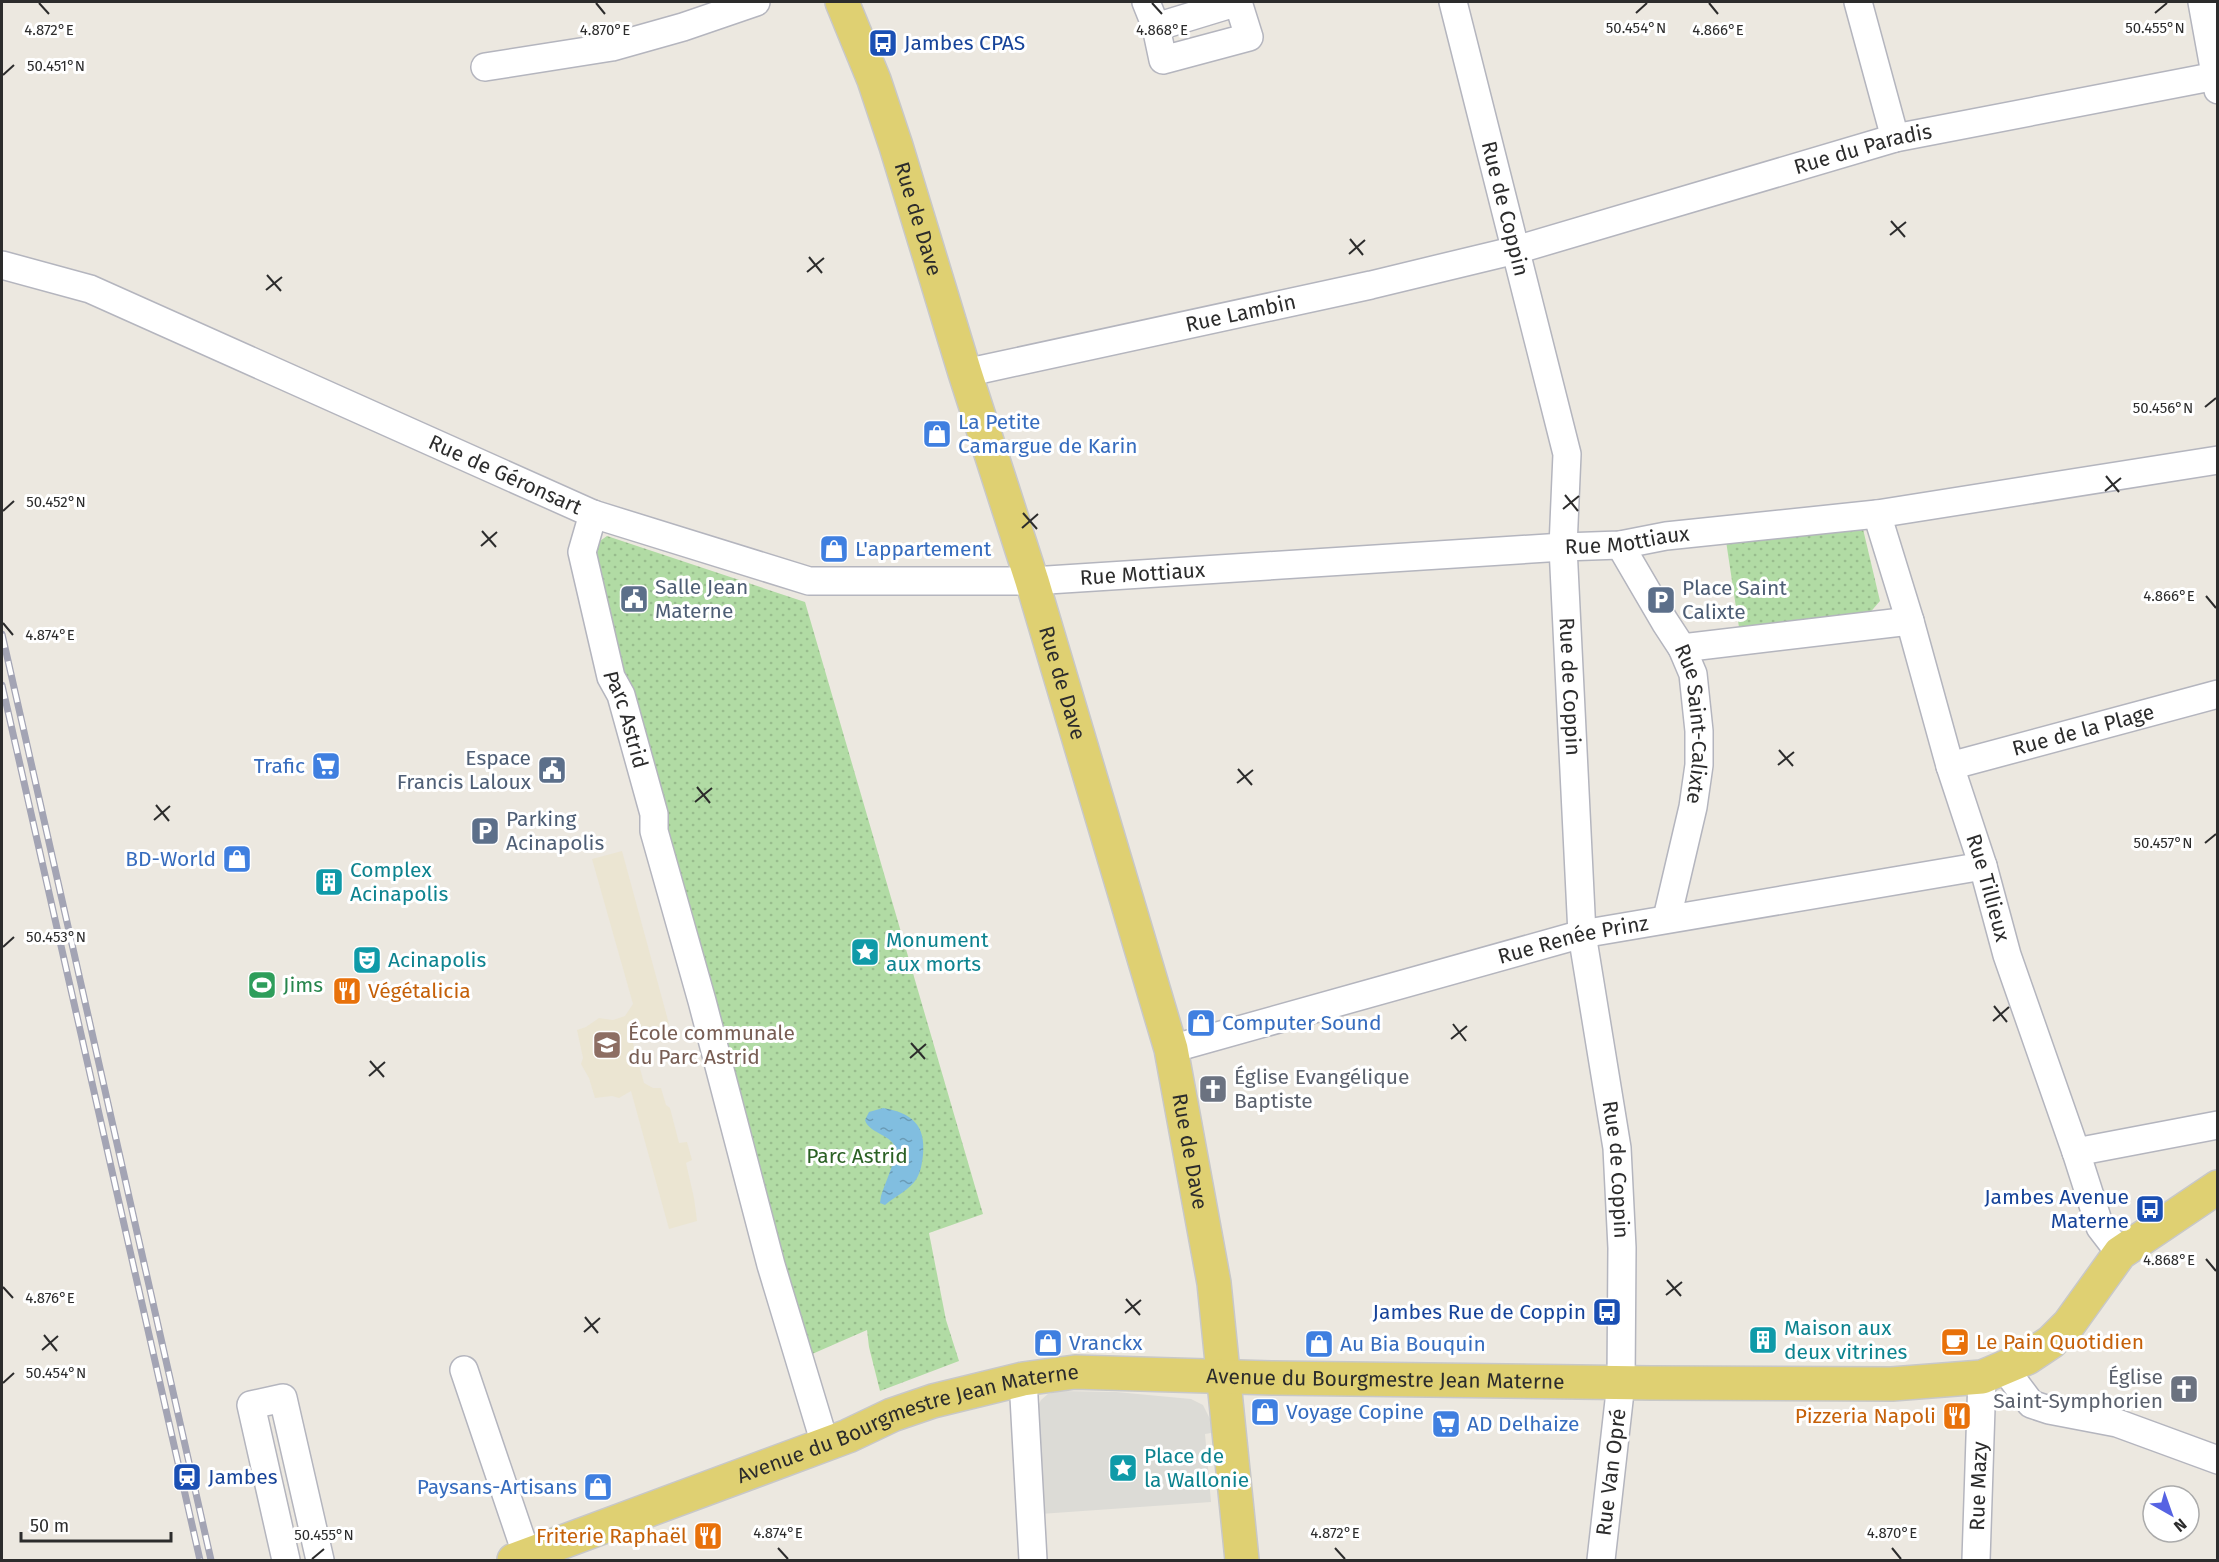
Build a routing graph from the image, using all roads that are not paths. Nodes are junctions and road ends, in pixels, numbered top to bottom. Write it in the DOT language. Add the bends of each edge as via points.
graph roads {
  1 [pos="756,2"];
  2 [pos="843,2"];
  3 [pos="1146,2"];
  4 [pos="1453,2"];
  5 [pos="1858,2"];
  6 [pos="2202,2"];
  7 [pos="1156,27"];
  8 [pos="485,67"];
  9 [pos="2217,83"];
  10 [pos="1895,138"];
  11 [pos="1516,250"];
  12 [pos="2,265"];
  13 [pos="965,373"];
  14 [pos="2217,460"];
  15 [pos="593,514"];
  16 [pos="1877,514"];
  17 [pos="1620,545"];
  18 [pos="1563,547"];
  19 [pos="1032,580"];
  20 [pos="1911,621"];
  21 [pos="1682,648"];
  22 [pos="2217,693"];
  23 [pos="1950,766"];
  24 [pos="1983,866"];
  25 [pos="1667,918"];
  26 [pos="1582,934"];
  27 [pos="1170,1049"];
  28 [pos="2217,1125"];
  29 [pos="2076,1152"];
  30 [pos="2217,1187"];
  31 [pos="2120,1253"];
  32 [pos="464,1370"];
  33 [pos="1994,1373"];
  34 [pos="1223,1377"];
  35 [pos="1023,1379"];
  36 [pos="1621,1383"];
  37 [pos="825,1444"];
  38 [pos="2217,1460"];
  39 [pos="520,1558"];
  40 [pos="286,1560"];
  41 [pos="320,1560"];
  42 [pos="1033,1560"];
  43 [pos="1242,1560"];
  44 [pos="1601,1560"];
  45 [pos="1976,1560"];
  1 -- 8 [label="street" via="612,47"];
  2 -- 13 [label="main road, Rue de Dave" via="896,146"];
  3 -- 7 [label="street"];
  4 -- 11 [label="street, Rue de Coppin"];
  5 -- 10 [label="street"];
  6 -- 9 [label="street"];
  9 -- 10 [label="street, Rue du Paradis"];
  10 -- 11 [label="street, Rue du Paradis"];
  11 -- 13 [label="street, Rue Lambin"];
  11 -- 18 [label="street, Rue de Coppin" via="1567,454"];
  12 -- 15 [label="street, Rue de Géronsart" via="90,289"];
  13 -- 19 [label="main road, Rue de Dave"];
  14 -- 16 [label="street, Rue Mottiaux"];
  15 -- 19 [label="street, Rue de Géronsart" via="809,582"];
  15 -- 37 [label="street, Parc Astrid" via="582,552 611,678 621,694 767,1254"];
  16 -- 17 [label="street, Rue Mottiaux" via="1666,536"];
  16 -- 20 [label="street, Rue Tillieux"];
  17 -- 18 [label="street, Rue Mottiaux"];
  17 -- 21 [label="street, Rue Saint-Calixte"];
  18 -- 19 [label="street, Rue Mottiaux"];
  18 -- 26 [label="street, Rue de Coppin"];
  19 -- 27 [label="main road, Rue de Dave"];
  20 -- 21 [label="street"];
  20 -- 23 [label="street, Rue Tillieux"];
  21 -- 25 [label="street, Rue Saint-Calixte" via="1693,674 1699,765"];
  22 -- 23 [label="street, Rue de la Plage"];
  23 -- 24 [label="street, Rue Tillieux"];
  24 -- 25 [label="street, Rue Renée Prinz"];
  24 -- 29 [label="street, Rue Tillieux" via="2007,955"];
  25 -- 26 [label="street, Rue Renée Prinz"];
  26 -- 27 [label="street, Rue Renée Prinz"];
  26 -- 36 [label="street, Rue de Coppin" via="1617,1148 1622,1248"];
  27 -- 34 [label="main road, Rue de Dave" via="1214,1283"];
  28 -- 29 [label="street"];
  29 -- 31 [label="street, Rue Tillieux" via="2100,1227"];
  30 -- 31 [label="main road, Avenue du Bourgmestre Jean Materne"];
  31 -- 33 [label="main road, Avenue du Bourgmestre Jean Materne" via="2069,1324 2051,1342"];
  32 -- 39 [label="street"];
  33 -- 36 [label="main road, Avenue du Bourgmestre Jean Materne" via="1893,1384"];
  33 -- 38 [label="street" via="2031,1404 2117,1423"];
  33 -- 45 [label="street, Rue Mazy"];
  34 -- 35 [label="main road, Avenue du Bourgmestre Jean Materne" via="1075,1372"];
  34 -- 36 [label="main road, Avenue du Bourgmestre Jean Materne"];
  34 -- 43 [label="main road, Rue de Dave"];
  35 -- 37 [label="main road, Avenue du Bourgmestre Jean Materne" via="933,1401"];
  35 -- 42 [label="street"];
  36 -- 44 [label="street, Rue Van Opré"];
  37 -- 39 [label="main road, Avenue du Bourgmestre Jean Materne"];
  40 -- 41 [label="street" via="251,1405 283,1398"];
}
